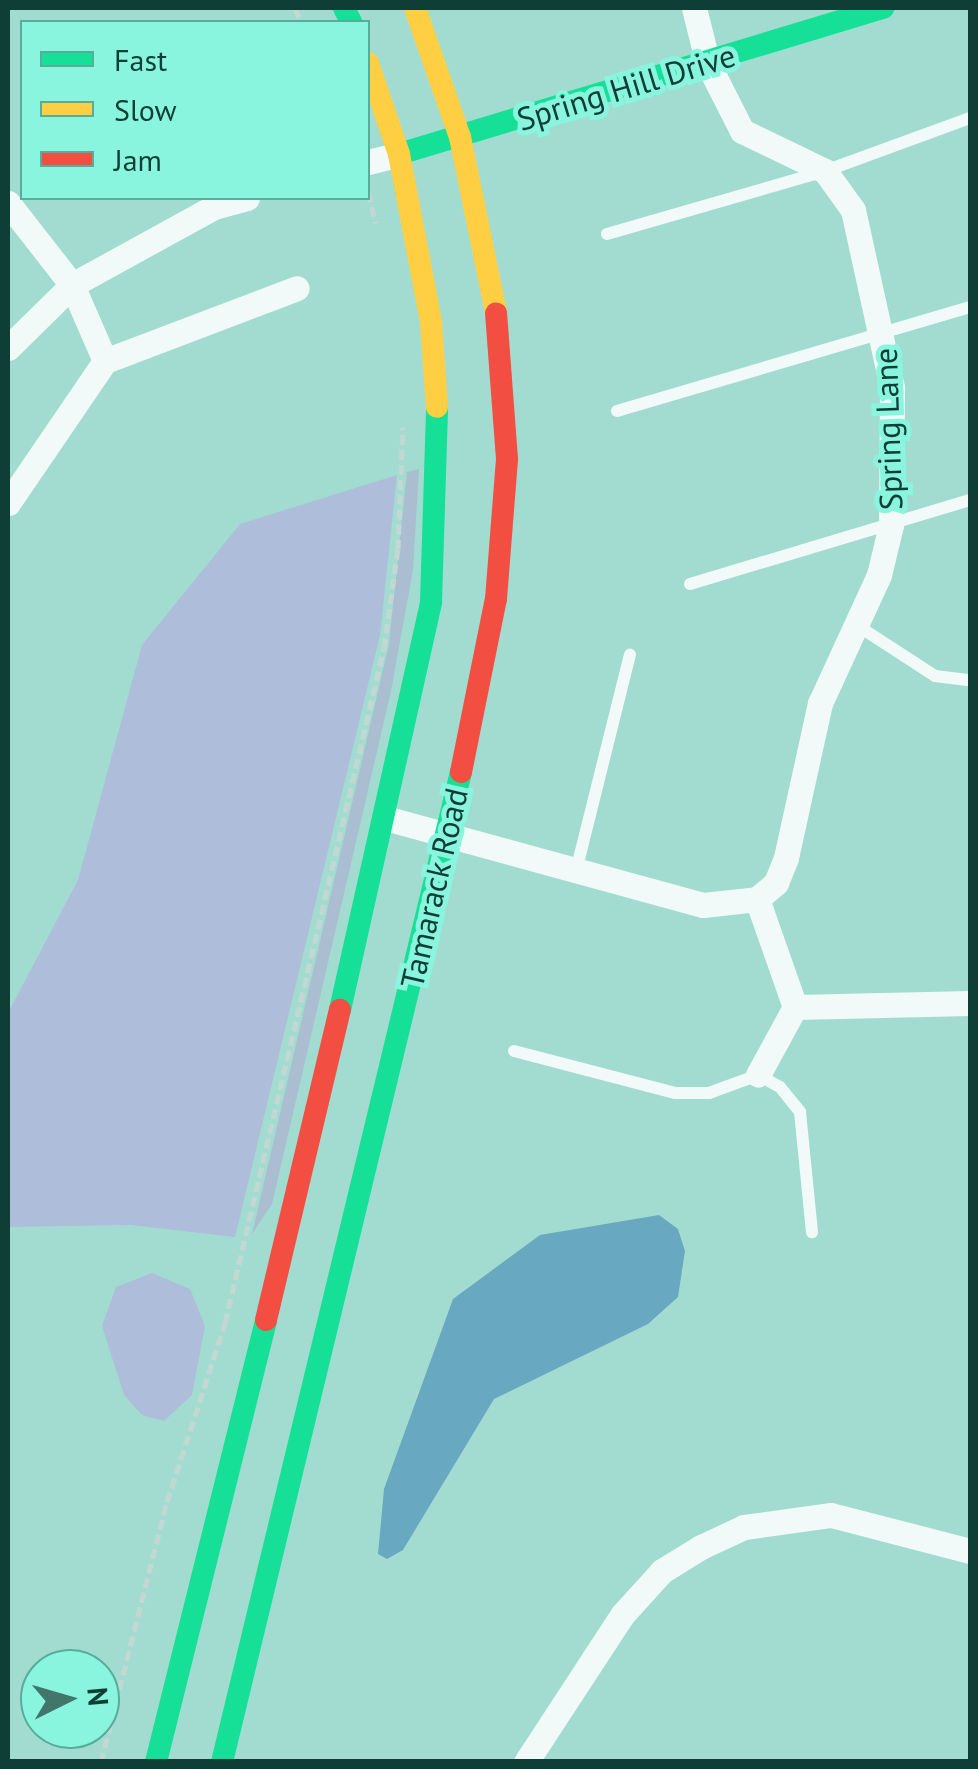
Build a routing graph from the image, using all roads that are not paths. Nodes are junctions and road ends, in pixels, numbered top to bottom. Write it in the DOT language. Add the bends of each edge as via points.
graph roads {
  1 [pos="415,8"];
  2 [pos="694,8"];
  3 [pos="884,8"];
  4 [pos="708,64"];
  5 [pos="370,69"];
  6 [pos="970,118"];
  7 [pos="460,137"];
  8 [pos="399,154"];
  9 [pos="370,161"];
  10 [pos="825,171"];
  11 [pos="240,200"];
  12 [pos="8,204"];
  13 [pos="608,234"];
  14 [pos="72,285"];
  15 [pos="298,288"];
  16 [pos="970,307"];
  17 [pos="885,331"];
  18 [pos="8,348"];
  19 [pos="105,362"];
  20 [pos="617,410"];
  21 [pos="970,500"];
  22 [pos="8,504"];
  23 [pos="891,525"];
  24 [pos="690,584"];
  25 [pos="855,624"];
  26 [pos="630,655"];
  27 [pos="970,680"];
  28 [pos="384,818"];
  29 [pos="447,839"];
  30 [pos="575,873"];
  31 [pos="757,899"];
  32 [pos="970,1004"];
  33 [pos="795,1007"];
  34 [pos="514,1051"];
  35 [pos="758,1074"];
  36 [pos="812,1232"];
  37 [pos="970,1551"];
  38 [pos="156,1762"];
  39 [pos="222,1762"];
  40 [pos="526,1762"];
  1 -- 7 [label="street, Tamarack Road"];
  2 -- 4 [label="street, Spring Lane"];
  3 -- 4 [label="street, Spring Hill Drive"];
  4 -- 7 [label="street, Spring Hill Drive"];
  4 -- 10 [label="street, Spring Lane" via="742,130"];
  5 -- 8 [label="street, Tamarack Road"];
  6 -- 10 [label="lane"];
  7 -- 8 [label="street, Spring Hill Drive"];
  7 -- 29 [label="street, Tamarack Road" via="495,306 507,459 496,598"];
  8 -- 9 [label="street, Spring Hill Drive"];
  8 -- 28 [label="street, Tamarack Road" via="431,322 442,462 430,602"];
  10 -- 13 [label="lane"];
  10 -- 17 [label="street, Spring Lane" via="852,210"];
  11 -- 14 [label="street" via="214,207"];
  12 -- 14 [label="street"];
  14 -- 18 [label="street"];
  14 -- 19 [label="street"];
  15 -- 19 [label="street"];
  16 -- 17 [label="lane"];
  17 -- 20 [label="lane"];
  17 -- 23 [label="street, Spring Lane"];
  19 -- 22 [label="street"];
  21 -- 23 [label="lane"];
  23 -- 24 [label="lane"];
  23 -- 25 [label="street, Spring Lane" via="879,575"];
  25 -- 27 [label="lane" via="935,676"];
  25 -- 31 [label="street, Spring Lane" via="803,760 786,858 776,883"];
  26 -- 30 [label="lane"];
  28 -- 29 [label="street"];
  28 -- 38 [label="street, Tamarack Road"];
  29 -- 30 [label="street"];
  29 -- 39 [label="street, Tamarack Road"];
  30 -- 31 [label="street" via="703,905"];
  31 -- 33 [label="street"];
  32 -- 33 [label="street"];
  33 -- 35 [label="street"];
  34 -- 35 [label="lane" via="676,1094 709,1093"];
  35 -- 36 [label="lane" via="800,1112"];
  37 -- 40 [label="street" via="831,1515 744,1528 701,1547 662,1570 623,1614"];
}
